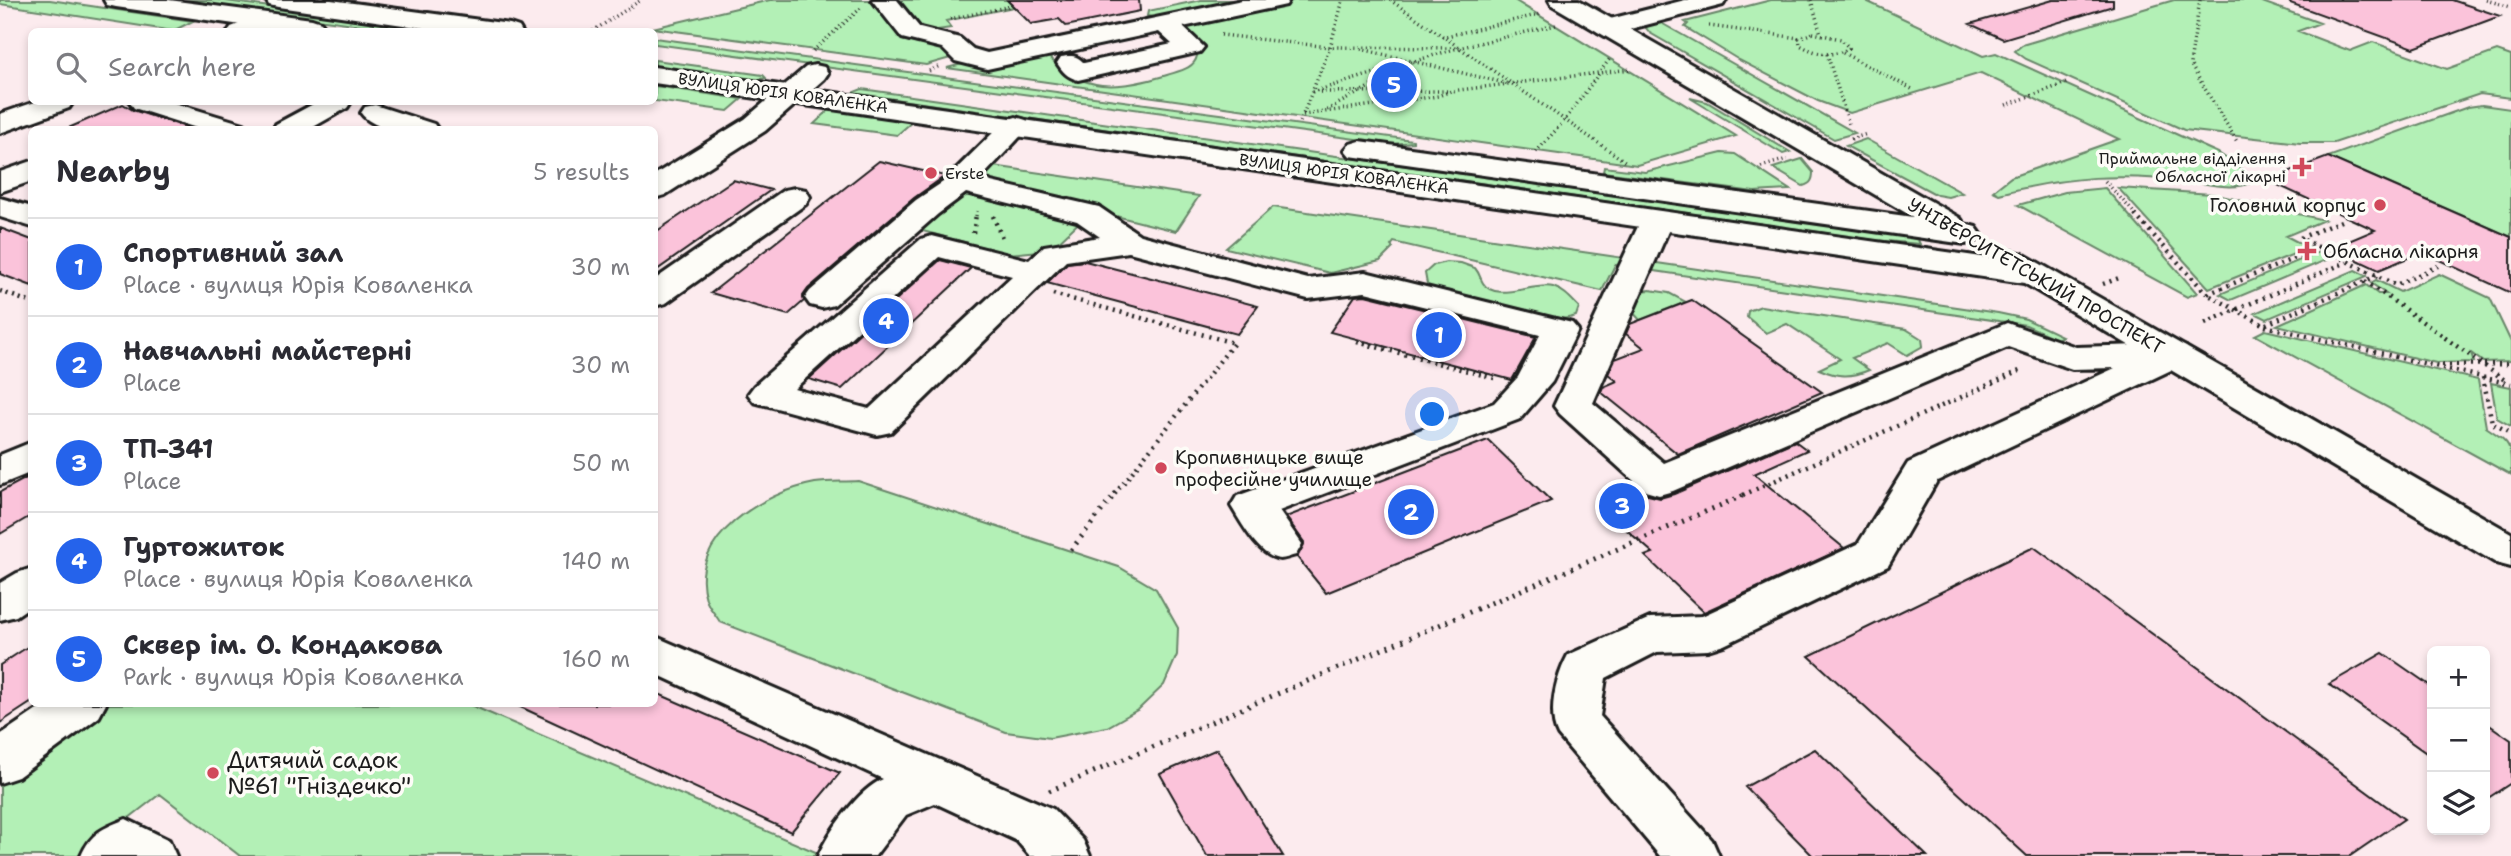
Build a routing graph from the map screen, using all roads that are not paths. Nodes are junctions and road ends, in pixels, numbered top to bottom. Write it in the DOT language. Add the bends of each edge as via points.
graph roads {
  1 [pos="116,0"];
  2 [pos="1277,0"];
  3 [pos="1714,0"];
  4 [pos="876,1"];
  5 [pos="272,10"];
  6 [pos="1554,13"];
  7 [pos="1168,27"];
  8 [pos="1607,27"];
  9 [pos="246,28"];
  10 [pos="331,28"];
  11 [pos="466,28"];
  12 [pos="658,51"];
  13 [pos="1063,55"];
  14 [pos="815,61"];
  15 [pos="658,76"];
  16 [pos="792,94"];
  17 [pos="51,105"];
  18 [pos="155,105"];
  19 [pos="332,105"];
  20 [pos="375,113"];
  21 [pos="0,124"];
  22 [pos="221,126"];
  23 [pos="293,126"];
  24 [pos="412,126"];
  25 [pos="1016,126"];
  26 [pos="1809,154"];
  27 [pos="28,172"];
  28 [pos="975,181"];
  29 [pos="0,183"];
  30 [pos="658,186"];
  31 [pos="795,197"];
  32 [pos="1765,206"];
  33 [pos="0,207"];
  34 [pos="1930,214"];
  35 [pos="28,217"];
  36 [pos="1657,219"];
  37 [pos="1898,225"];
  38 [pos="1965,234"];
  39 [pos="1129,242"];
  40 [pos="2034,274"];
  41 [pos="1024,275"];
  42 [pos="658,293"];
  43 [pos="822,298"];
  44 [pos="2173,355"];
  45 [pos="28,457"];
  46 [pos="0,472"];
  47 [pos="1281,544"];
  48 [pos="2511,552"];
  49 [pos="28,586"];
  50 [pos="0,604"];
  51 [pos="658,655"];
  52 [pos="78,707"];
  53 [pos="0,762"];
  54 [pos="935,780"];
  55 [pos="107,856"];
  56 [pos="150,856"];
  57 [pos="844,856"];
  58 [pos="1065,856"];
  59 [pos="1693,856"];
  1 -- 5 [label="main road"];
  2 -- 7 [label="main road"];
  3 -- 8 [label="main road"];
  4 -- 13 [label="main road" via="911,33 951,43 964,55 987,61"];
  5 -- 9 [label="main road"];
  5 -- 10 [label="main road"];
  5 -- 11 [label="main road"];
  6 -- 8 [label="main road, УНІВЕРСИТЕТСЬКИЙ ПРОСПЕКТ"];
  7 -- 13 [label="main road"];
  7 -- 13 [label="main road" via="1191,47 1078,72"];
  8 -- 26 [label="main road, УНІВЕРСИТЕТСЬКИЙ ПРОСПЕКТ"];
  12 -- 14 [label="main road, ВУЛИЦЯ ЮРІЯ КОВАЛЕНКА"];
  14 -- 16 [label="main road"];
  14 -- 32 [label="main road, ВУЛИЦЯ ЮРІЯ КОВАЛЕНКА"];
  15 -- 16 [label="main road, ВУЛИЦЯ ЮРІЯ КОВАЛЕНКА"];
  16 -- 25 [label="main road, ВУЛИЦЯ ЮРІЯ КОВАЛЕНКА"];
  16 -- 30 [label="main road" via="755,125"];
  17 -- 21 [label="main road"];
  18 -- 22 [label="main road"];
  19 -- 23 [label="main road"];
  20 -- 24 [label="main road"];
  25 -- 28 [label="main road"];
  25 -- 36 [label="main road, ВУЛИЦЯ ЮРІЯ КОВАЛЕНКА"];
  26 -- 32 [label="main road" via="1826,175 1822,187"];
  26 -- 34 [label="main road, УНІВЕРСИТЕТСЬКИЙ ПРОСПЕКТ"];
  27 -- 29 [label="main road"];
  28 -- 39 [label="main road" via="1088,214"];
  28 -- 43 [label="main road"];
  31 -- 42 [label="main road"];
  32 -- 37 [label="main road, ВУЛИЦЯ ЮРІЯ КОВАЛЕНКА"];
  33 -- 35 [label="main road"];
  34 -- 37 [label="main road"];
  34 -- 38 [label="main road, УНІВЕРСИТЕТСЬКИЙ ПРОСПЕКТ"];
  36 -- 40 [label="main road, ВУЛИЦЯ ЮРІЯ КОВАЛЕНКА"];
  36 -- 44 [label="main road" via="1573,406 1658,481 2007,334 2073,358"];
  37 -- 38 [label="main road, ВУЛИЦЯ ЮРІЯ КОВАЛЕНКА"];
  38 -- 40 [label="main road, УНІВЕРСИТЕТСЬКИЙ ПРОСПЕКТ"];
  39 -- 41 [label="main road" via="1056,253"];
  39 -- 47 [label="main road" via="1308,289 1365,282 1560,330 1529,388 1507,411 1252,506"];
  40 -- 44 [label="main road, УНІВЕРСИТЕТСЬКИЙ ПРОСПЕКТ"];
  41 -- 41 [label="main road" via="932,246 767,394 877,423 947,338"];
  44 -- 48 [label="main road, УНІВЕРСИТЕТСЬКИЙ ПРОСПЕКТ"];
  44 -- 59 [label="main road" via="1923,472 1873,555 1708,634 1650,635 1584,668 1575,720"];
  45 -- 46 [label="main road"];
  49 -- 50 [label="main road"];
  51 -- 54 [label="main road"];
  52 -- 53 [label="main road"];
  54 -- 57 [label="main road" via="888,800"];
  54 -- 58 [label="main road" via="1035,825"];
  55 -- 56 [label="main road" via="125,842"];
}
